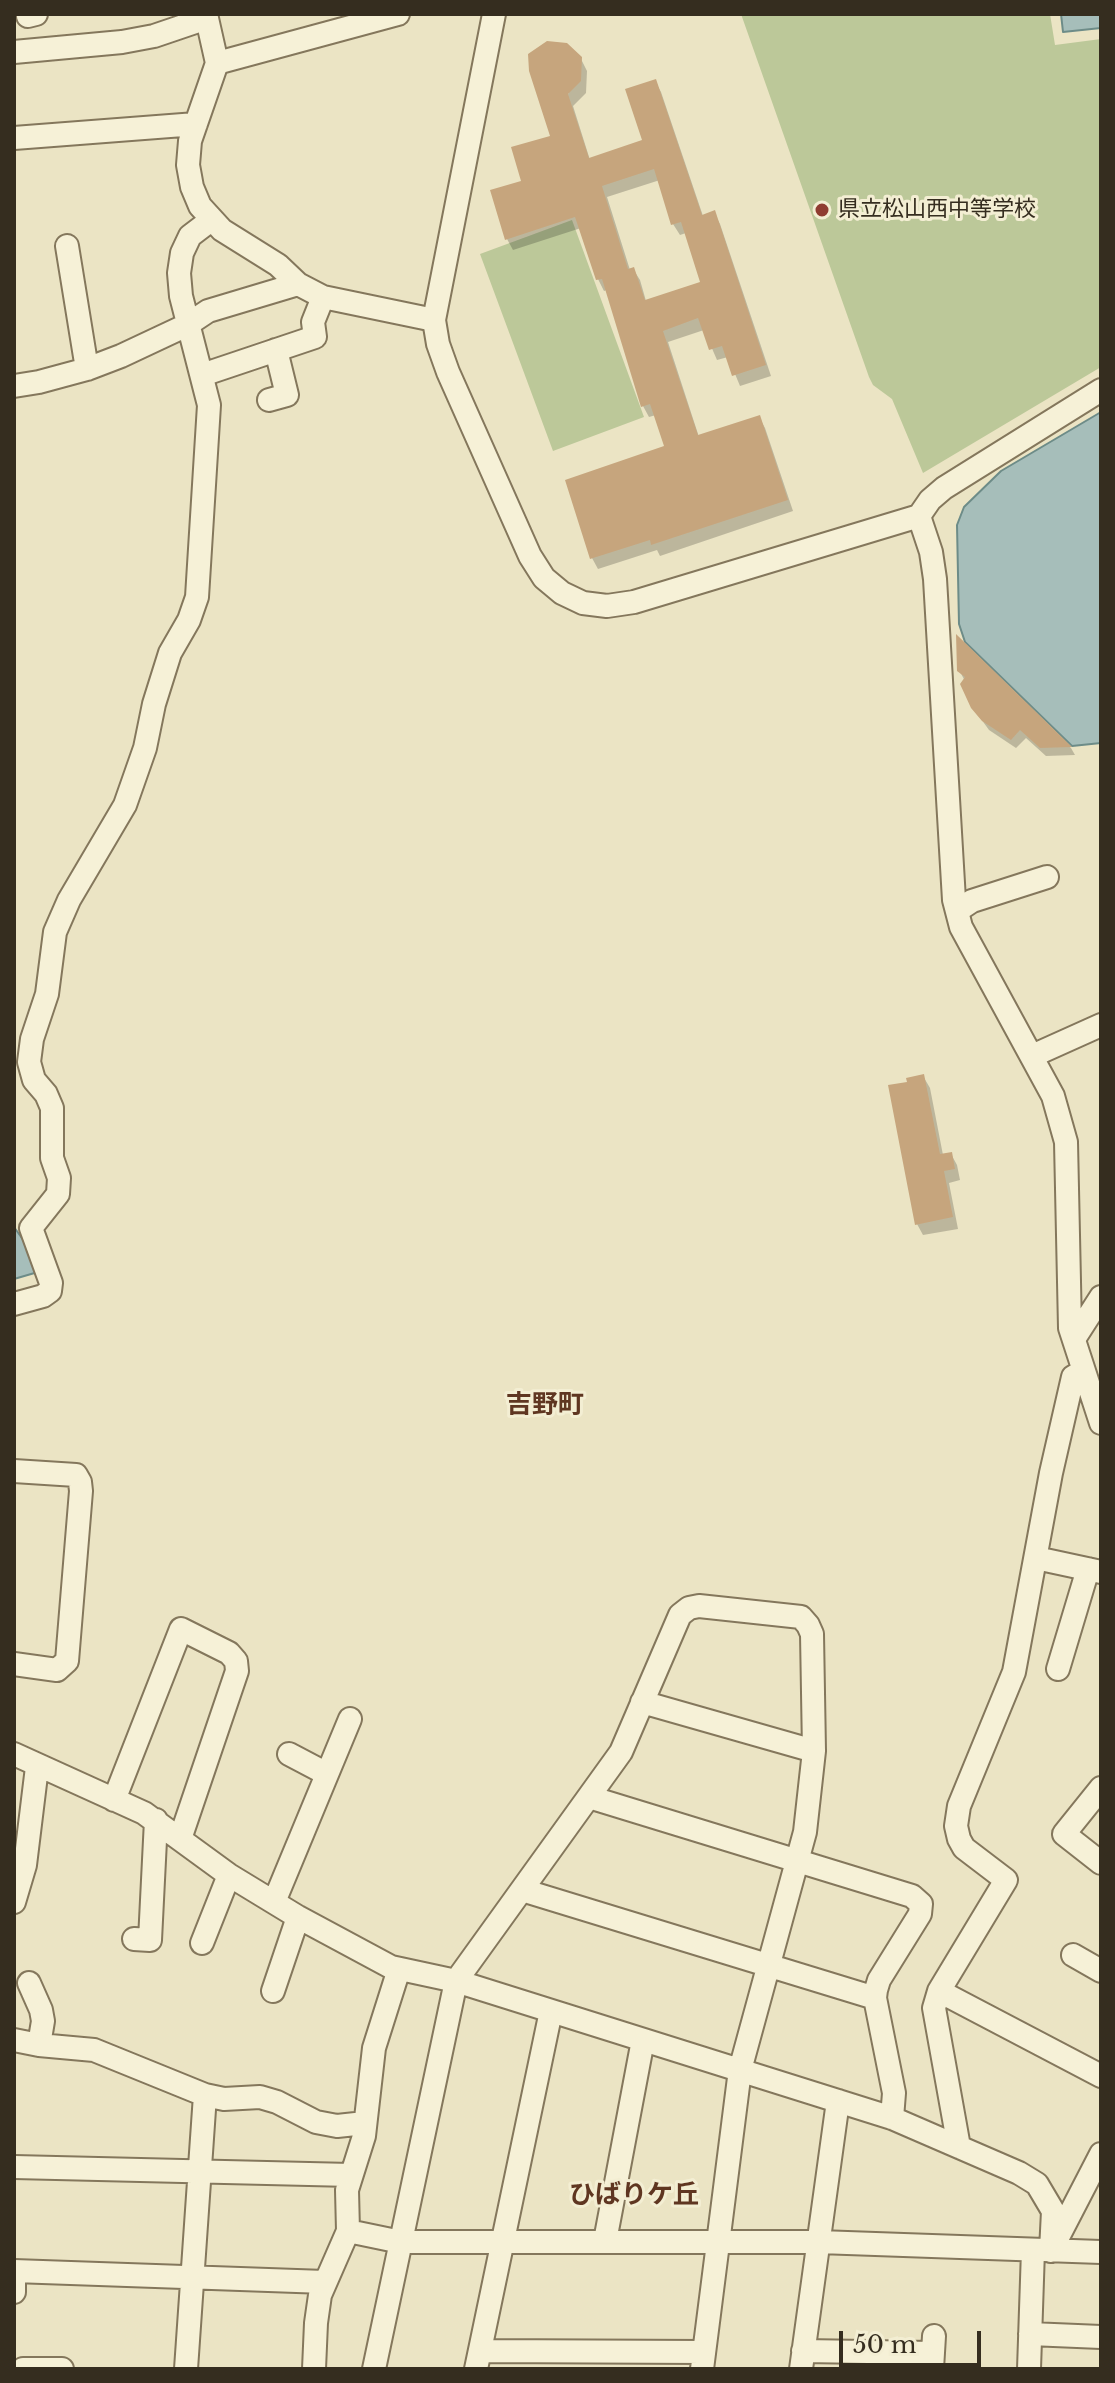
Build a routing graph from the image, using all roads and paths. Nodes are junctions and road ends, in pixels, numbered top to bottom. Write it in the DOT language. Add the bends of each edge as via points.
graph roads {
  1 [pos="398,14"];
  2 [pos="494,14"];
  3 [pos="207,16"];
  4 [pos="14,52"];
  5 [pos="217,63"];
  6 [pos="196,124"];
  7 [pos="14,138"];
  8 [pos="211,220"];
  9 [pos="67,246"];
  10 [pos="298,284"];
  11 [pos="74,292"];
  12 [pos="52,296"];
  13 [pos="323,297"];
  14 [pos="434,320"];
  15 [pos="187,325"];
  16 [pos="276,350"];
  17 [pos="87,369"];
  18 [pos="202,375"];
  19 [pos="14,386"];
  20 [pos="1101,390"];
  21 [pos="269,400"];
  22 [pos="919,516"];
  23 [pos="1047,877"];
  24 [pos="957,911"];
  25 [pos="1101,1025"];
  26 [pos="1032,1056"];
  27 [pos="1101,1297"];
  28 [pos="14,1304"];
  29 [pos="1074,1339"];
  30 [pos="1083,1371"];
  31 [pos="1101,1423"];
  32 [pos="14,1471"];
  33 [pos="1036,1558"];
  34 [pos="1094,1570"];
  35 [pos="14,1664"];
  36 [pos="1058,1669"];
  37 [pos="642,1702"];
  38 [pos="350,1719"];
  39 [pos="814,1751"];
  40 [pos="14,1754"];
  41 [pos="289,1754"];
  42 [pos="37,1767"];
  43 [pos="327,1774"];
  44 [pos="1101,1788"];
  45 [pos="589,1797"];
  46 [pos="114,1800"];
  47 [pos="156,1820"];
  48 [pos="180,1839"];
  49 [pos="798,1863"];
  50 [pos="1101,1863"];
  51 [pos="229,1875"];
  52 [pos="522,1890"];
  53 [pos="14,1902"];
  54 [pos="274,1902"];
  55 [pos="298,1917"];
  56 [pos="134,1939"];
  57 [pos="202,1943"];
  58 [pos="768,1964"];
  59 [pos="399,1969"];
  60 [pos="456,1981"];
  61 [pos="29,1983"];
  62 [pos="273,1991"];
  63 [pos="939,1991"];
  64 [pos="875,1998"];
  65 [pos="551,2011"];
  66 [pos="14,2040"];
  67 [pos="643,2040"];
  68 [pos="39,2045"];
  69 [pos="740,2070"];
  70 [pos="1101,2076"];
  71 [pos="205,2095"];
  72 [pos="838,2101"];
  73 [pos="892,2118"];
  74 [pos="365,2123"];
  75 [pos="959,2147"];
  76 [pos="1101,2154"];
  77 [pos="14,2167"];
  78 [pos="199,2171"];
  79 [pos="351,2175"];
  80 [pos="348,2231"];
  81 [pos="605,2241"];
  82 [pos="719,2241"];
  83 [pos="401,2242"];
  84 [pos="504,2242"];
  85 [pos="819,2242"];
  86 [pos="1042,2251"];
  87 [pos="1101,2252"];
  88 [pos="14,2271"];
  89 [pos="192,2276"];
  90 [pos="325,2282"];
  91 [pos="14,2292"];
  92 [pos="1030,2334"];
  93 [pos="1101,2337"];
  94 [pos="933,2353"];
  95 [pos="478,2360"];
  96 [pos="802,2360"];
  97 [pos="703,2361"];
  98 [pos="23,2369"];
  99 [pos="62,2369"];
  100 [pos="186,2369"];
  101 [pos="314,2369"];
  102 [pos="374,2369"];
  103 [pos="1029,2369"];
  1 -- 5 [label="street"];
  2 -- 14 [label="street"];
  3 -- 4 [label="street" via="122,42"];
  3 -- 5 [label="street"];
  5 -- 6 [label="street"];
  6 -- 7 [label="street"];
  6 -- 8 [label="street" via="190,141 190,176"];
  8 -- 10 [label="street"];
  8 -- 15 [label="street" via="190,236 182,253 179,273"];
  9 -- 11 [label="street"];
  10 -- 13 [label="street"];
  10 -- 15 [label="street" via="208,311"];
  11 -- 12 [label="street"];
  11 -- 17 [label="street"];
  13 -- 14 [label="street"];
  13 -- 16 [label="street" via="313,322 315,337"];
  14 -- 22 [label="street" via="448,372 530,556 544,578 583,603 634,602"];
  15 -- 17 [label="street"];
  15 -- 18 [label="street"];
  16 -- 18 [label="street"];
  16 -- 21 [label="street" via="287,395"];
  17 -- 19 [label="street"];
  18 -- 28 [label="street" via="209,405 197,597 170,653 125,805 55,932 47,994 29,1062 52,1108 52,1158 59,1178 58,1194 31,1228 51,1283 43,1296"];
  20 -- 22 [label="street" via="944,488"];
  22 -- 24 [label="street" via="935,579"];
  23 -- 24 [label="street" via="972,901"];
  24 -- 26 [label="street"];
  25 -- 26 [label="street"];
  26 -- 29 [label="street" via="1053,1096 1066,1142"];
  27 -- 29 [label="street"];
  29 -- 30 [label="street"];
  30 -- 31 [label="street"];
  30 -- 33 [label="street" via="1073,1377"];
  32 -- 35 [label="street" via="76,1475 81,1491 67,1661 57,1670"];
  33 -- 34 [label="street"];
  33 -- 63 [label="street" via="1014,1672 959,1806 956,1826 964,1848 1006,1880"];
  34 -- 36 [label="street"];
  37 -- 39 [label="street"];
  37 -- 39 [label="street" via="680,1615 689,1608 801,1617 812,1634"];
  37 -- 45 [label="street" via="621,1752"];
  38 -- 43 [label="street"];
  39 -- 49 [label="street"];
  40 -- 42 [label="street"];
  41 -- 43 [label="street"];
  42 -- 46 [label="street"];
  42 -- 53 [label="street" via="25,1865"];
  43 -- 54 [label="street"];
  44 -- 50 [label="street" via="1064,1834"];
  45 -- 49 [label="street"];
  45 -- 52 [label="street"];
  46 -- 47 [label="street"];
  46 -- 48 [label="street" via="181,1629 229,1653 237,1671"];
  47 -- 48 [label="street"];
  47 -- 56 [label="street" via="150,1940"];
  48 -- 51 [label="street"];
  49 -- 58 [label="street"];
  49 -- 64 [label="street" via="912,1896 921,1904 879,1980"];
  51 -- 54 [label="street"];
  51 -- 57 [label="street"];
  52 -- 58 [label="street"];
  52 -- 60 [label="street"];
  54 -- 55 [label="street"];
  55 -- 59 [label="street"];
  55 -- 62 [label="street"];
  58 -- 64 [label="street"];
  58 -- 69 [label="street"];
  59 -- 60 [label="street"];
  59 -- 74 [label="street" via="374,2048"];
  60 -- 65 [label="street"];
  60 -- 83 [label="street"];
  61 -- 68 [label="street" via="43,2021"];
  63 -- 70 [label="street"];
  63 -- 75 [label="street" via="936,2029"];
  64 -- 73 [label="street" via="894,2093"];
  65 -- 67 [label="street"];
  65 -- 84 [label="street"];
  66 -- 68 [label="street"];
  67 -- 69 [label="street"];
  67 -- 81 [label="street"];
  68 -- 71 [label="street" via="94,2050"];
  69 -- 72 [label="street"];
  69 -- 82 [label="street"];
  71 -- 74 [label="street" via="260,2097 337,2126"];
  71 -- 78 [label="street"];
  72 -- 73 [label="street"];
  72 -- 85 [label="street"];
  73 -- 75 [label="street"];
  74 -- 79 [label="street"];
  75 -- 86 [label="street" via="1037,2184 1053,2211"];
  76 -- 86 [label="street"];
  77 -- 78 [label="street"];
  78 -- 79 [label="street"];
  78 -- 89 [label="street"];
  79 -- 80 [label="street"];
  80 -- 83 [label="street"];
  80 -- 90 [label="street"];
  81 -- 82 [label="street"];
  81 -- 84 [label="street"];
  82 -- 85 [label="street"];
  82 -- 97 [label="street"];
  83 -- 84 [label="street"];
  83 -- 102 [label="street"];
  84 -- 95 [label="street"];
  85 -- 86 [label="street"];
  85 -- 96 [label="street"];
  86 -- 87 [label="street"];
  86 -- 92 [label="street"];
  88 -- 89 [label="street"];
  88 -- 91 [label="street"];
  89 -- 90 [label="street"];
  89 -- 100 [label="street"];
  90 -- 101 [label="street"];
  92 -- 93 [label="street"];
  92 -- 103 [label="street"];
  94 -- 96 [label="street"];
  95 -- 97 [label="street"];
  98 -- 99 [label="street"];
}
